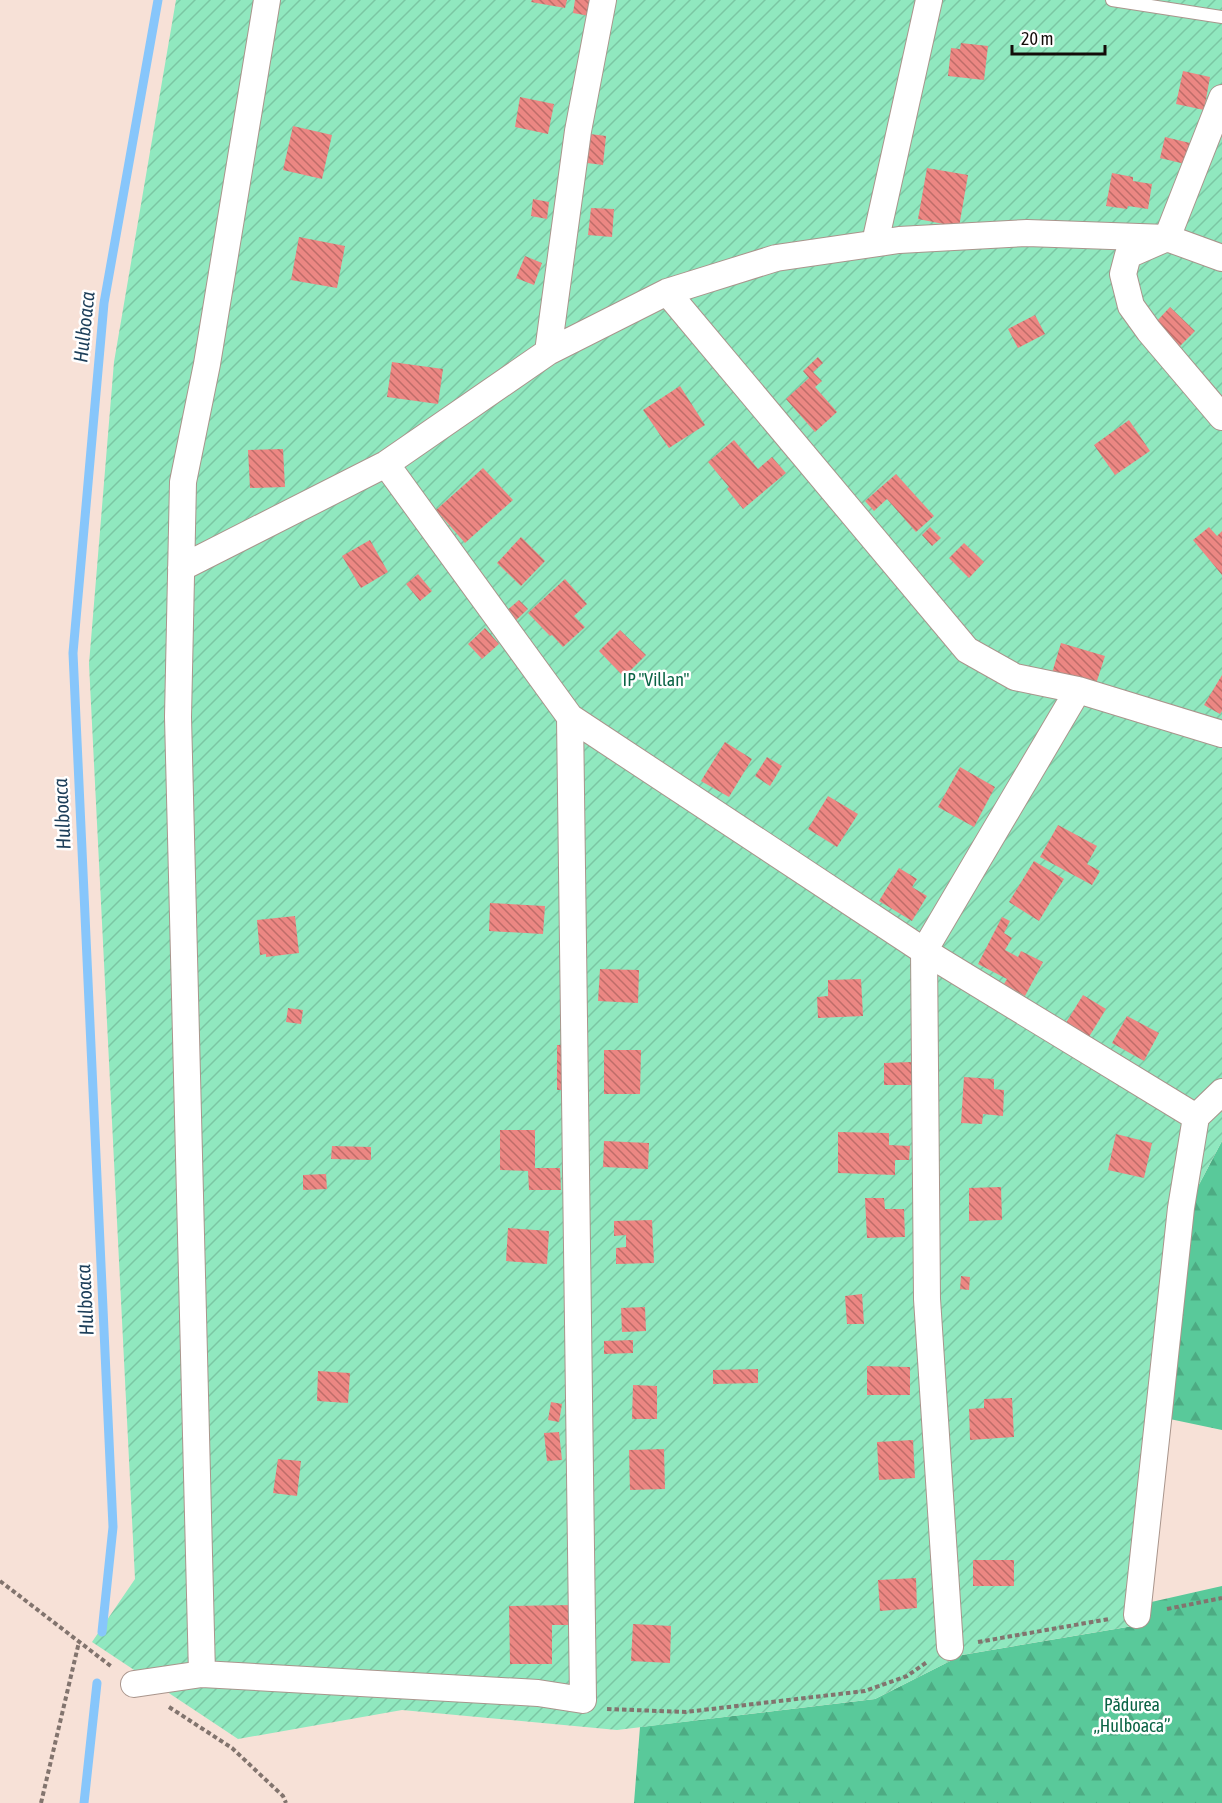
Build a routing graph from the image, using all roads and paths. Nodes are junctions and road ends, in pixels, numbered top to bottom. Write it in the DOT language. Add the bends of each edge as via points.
graph roads {
  1 [pos="267,0"];
  2 [pos="603,0"];
  3 [pos="929,0"];
  4 [pos="1112,0"];
  5 [pos="1222,17"];
  6 [pos="1222,98"];
  7 [pos="1167,238"];
  8 [pos="875,243"];
  9 [pos="1222,258"];
  10 [pos="667,292"];
  11 [pos="548,352"];
  12 [pos="1222,417"];
  13 [pos="386,464"];
  14 [pos="181,568"];
  15 [pos="1078,690"];
  16 [pos="570,717"];
  17 [pos="1222,734"];
  18 [pos="924,951"];
  19 [pos="1222,1092"];
  20 [pos="1196,1118"];
  21 [pos="0,1581"];
  22 [pos="1222,1598"];
  23 [pos="1137,1615"];
  24 [pos="79,1642"];
  25 [pos="950,1647"];
  26 [pos="202,1674"];
  27 [pos="134,1684"];
  28 [pos="584,1700"];
  29 [pos="41,1803"];
  30 [pos="286,1803"];
  1 -- 14 [label="street" via="207,364 183,482"];
  2 -- 11 [label="street" via="579,131"];
  3 -- 8 [label="street"];
  4 -- 5 [label="lane"];
  6 -- 7 [label="street"];
  7 -- 8 [label="street" via="1027,233"];
  7 -- 9 [label="street"];
  7 -- 12 [label="street" via="1128,255 1123,274 1131,306"];
  8 -- 10 [label="street" via="776,258"];
  10 -- 11 [label="street"];
  10 -- 15 [label="street" via="967,650 1015,677"];
  11 -- 13 [label="street"];
  13 -- 14 [label="street"];
  13 -- 16 [label="street"];
  14 -- 26 [label="street" via="178,717"];
  15 -- 17 [label="street"];
  15 -- 18 [label="street"];
  16 -- 18 [label="street"];
  16 -- 28 [label="street"];
  18 -- 20 [label="street"];
  18 -- 25 [label="street" via="927,1299"];
  19 -- 20 [label="street"];
  20 -- 23 [label="street" via="1181,1208"];
  21 -- 24 [label="path"];
  22 -- 23 [label="path"];
  23 -- 25 [label="path"];
  24 -- 27 [label="path"];
  24 -- 29 [label="path"];
  25 -- 28 [label="path" via="907,1676 865,1691 686,1712 609,1710"];
  26 -- 27 [label="street"];
  26 -- 28 [label="street" via="538,1693"];
  27 -- 30 [label="path" via="232,1748"];
}
